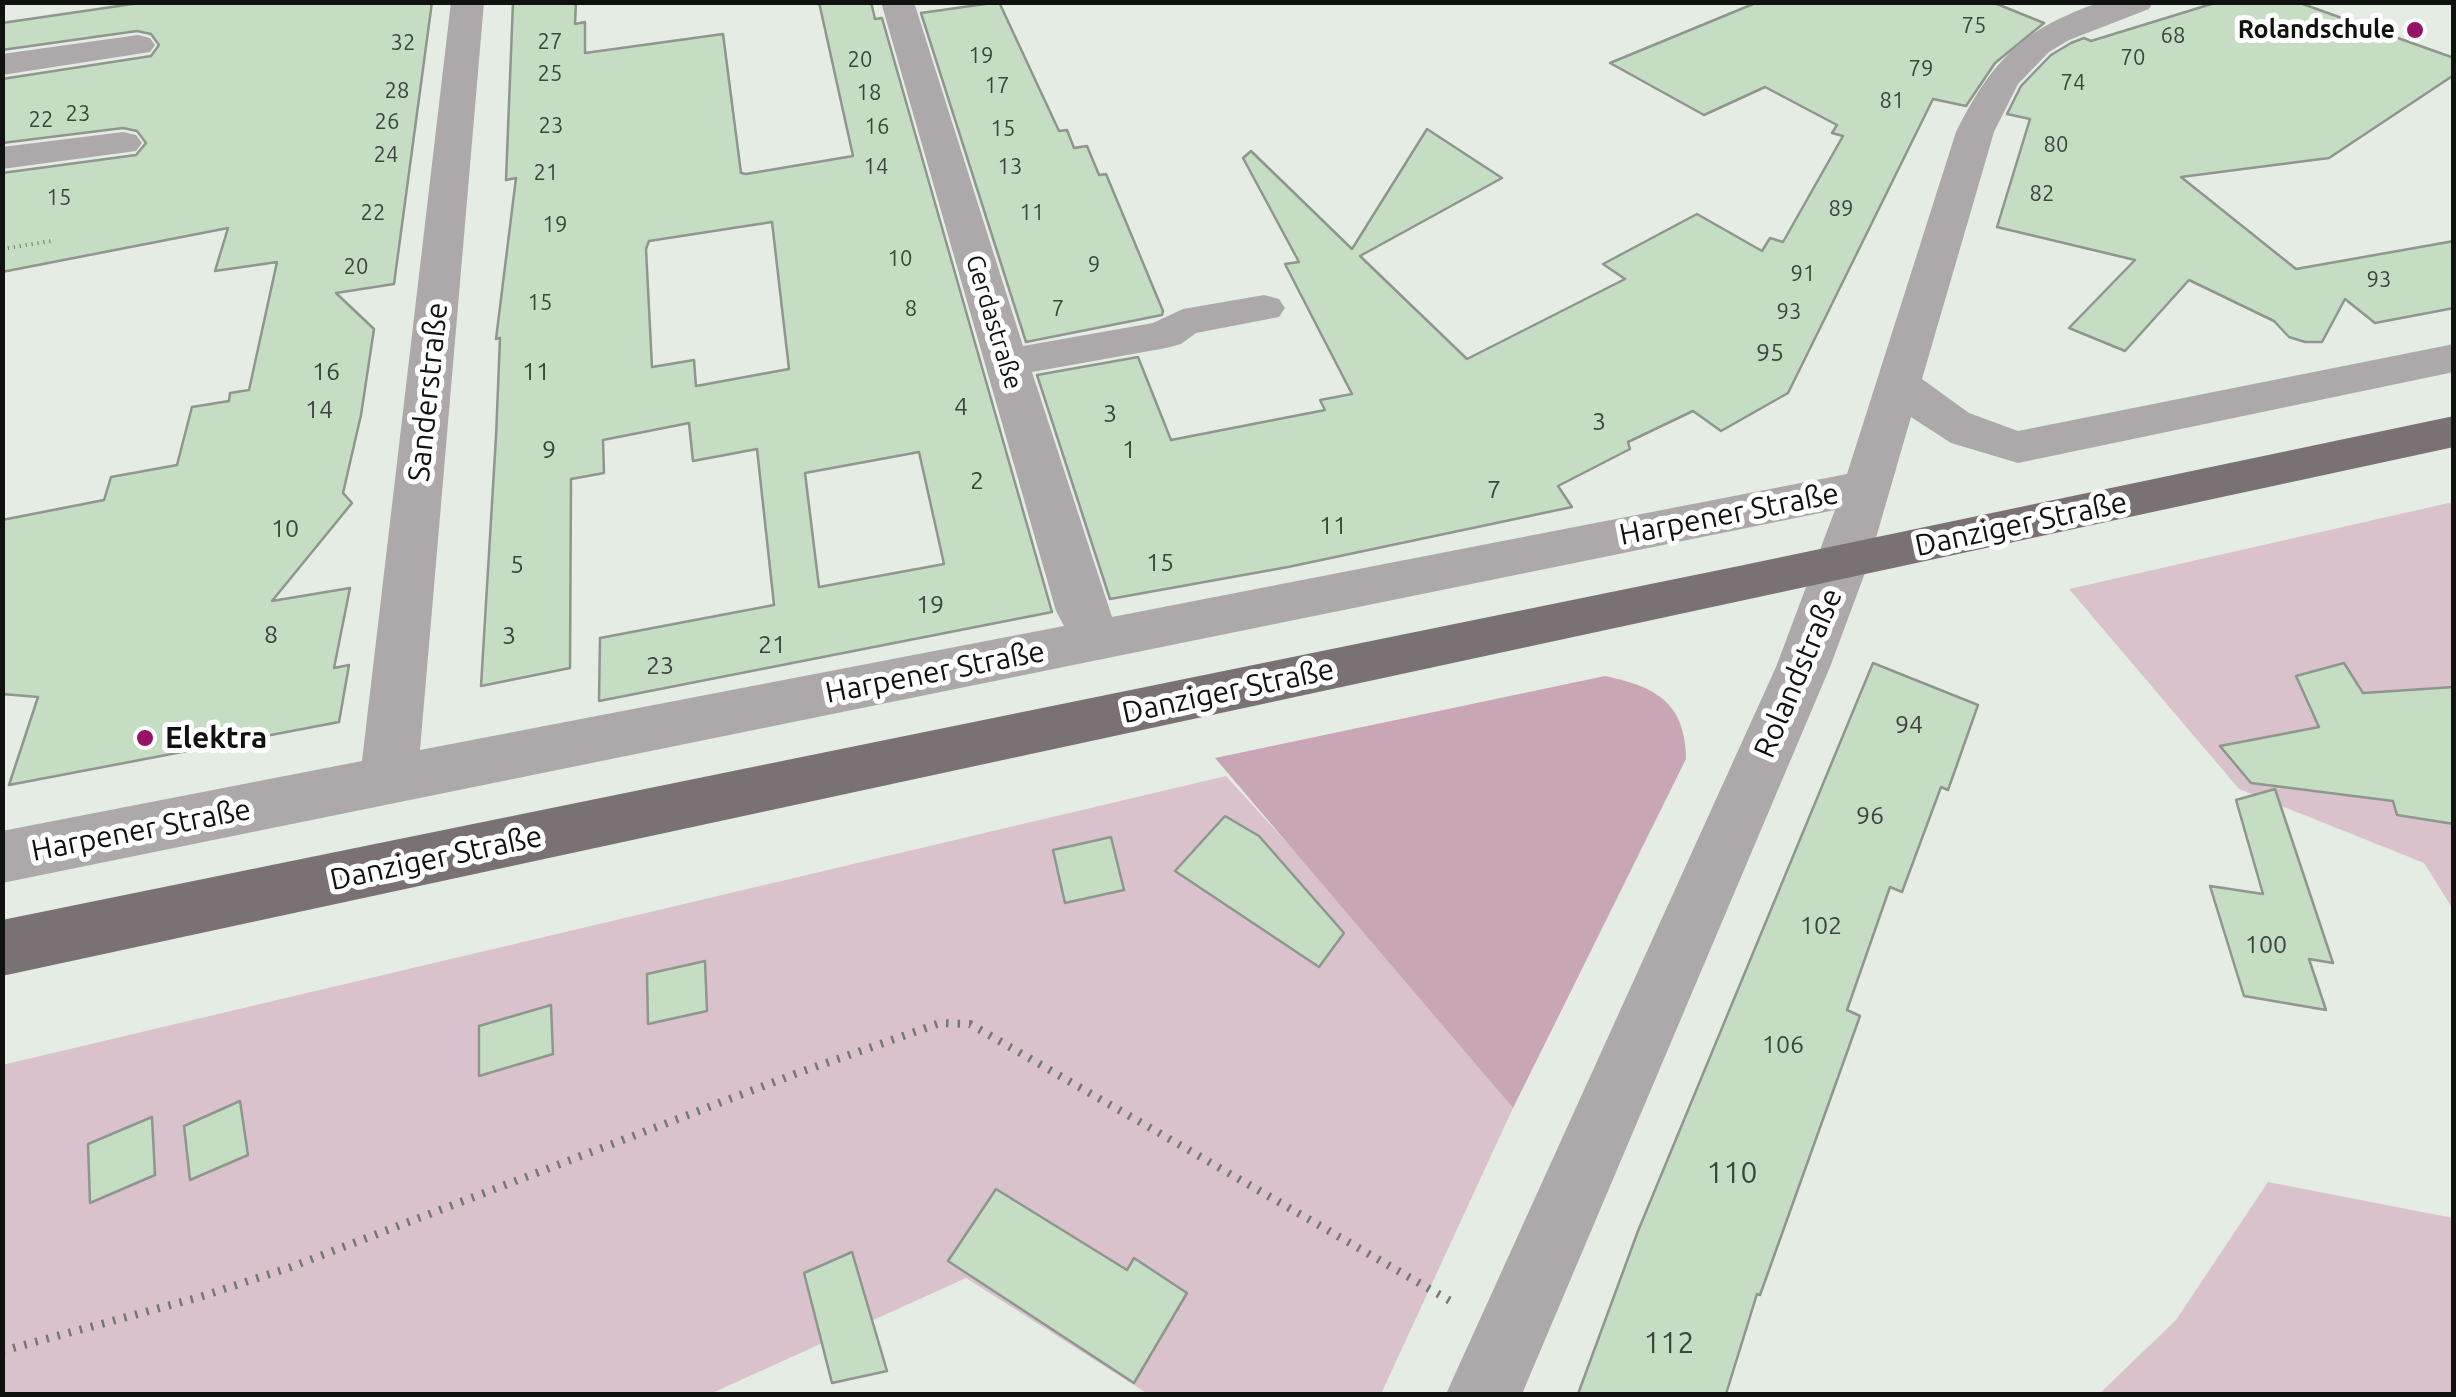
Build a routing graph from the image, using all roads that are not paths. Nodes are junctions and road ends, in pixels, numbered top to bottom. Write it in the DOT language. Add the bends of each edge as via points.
graph roads {
  1 [pos="468,2"];
  2 [pos="897,2"];
  3 [pos="2136,2"];
  4 [pos="138,45"];
  5 [pos="2,65"];
  6 [pos="124,142"];
  7 [pos="2,158"];
  8 [pos="1264,308"];
  9 [pos="2454,358"];
  10 [pos="1006,363"];
  11 [pos="1898,382"];
  12 [pos="2454,430"];
  13 [pos="1868,487"];
  14 [pos="1844,562"];
  15 [pos="1098,639"];
  16 [pos="389,781"];
  17 [pos="2,857"];
  18 [pos="2,948"];
  19 [pos="1484,1394"];
  1 -- 16 [label="street, Sanderstraße"];
  2 -- 10 [label="street, Gerdastraße"];
  3 -- 11 [label="street, Rolandstraße" via="2051,34 2018,59 1991,95"];
  4 -- 5 [label="street"];
  6 -- 7 [label="street"];
  8 -- 10 [label="street"];
  9 -- 11 [label="street" via="2018,446 1954,428"];
  10 -- 15 [label="street, Gerdastraße" via="1082,611"];
  11 -- 13 [label="street, Rolandstraße"];
  12 -- 14 [label="main road, Danziger Straße"];
  13 -- 14 [label="street, Rolandstraße"];
  13 -- 15 [label="street, Harpener Straße"];
  14 -- 18 [label="main road, Danziger Straße"];
  14 -- 19 [label="street, Rolandstraße"];
  15 -- 16 [label="street, Harpener Straße"];
  16 -- 17 [label="street, Harpener Straße"];
}
